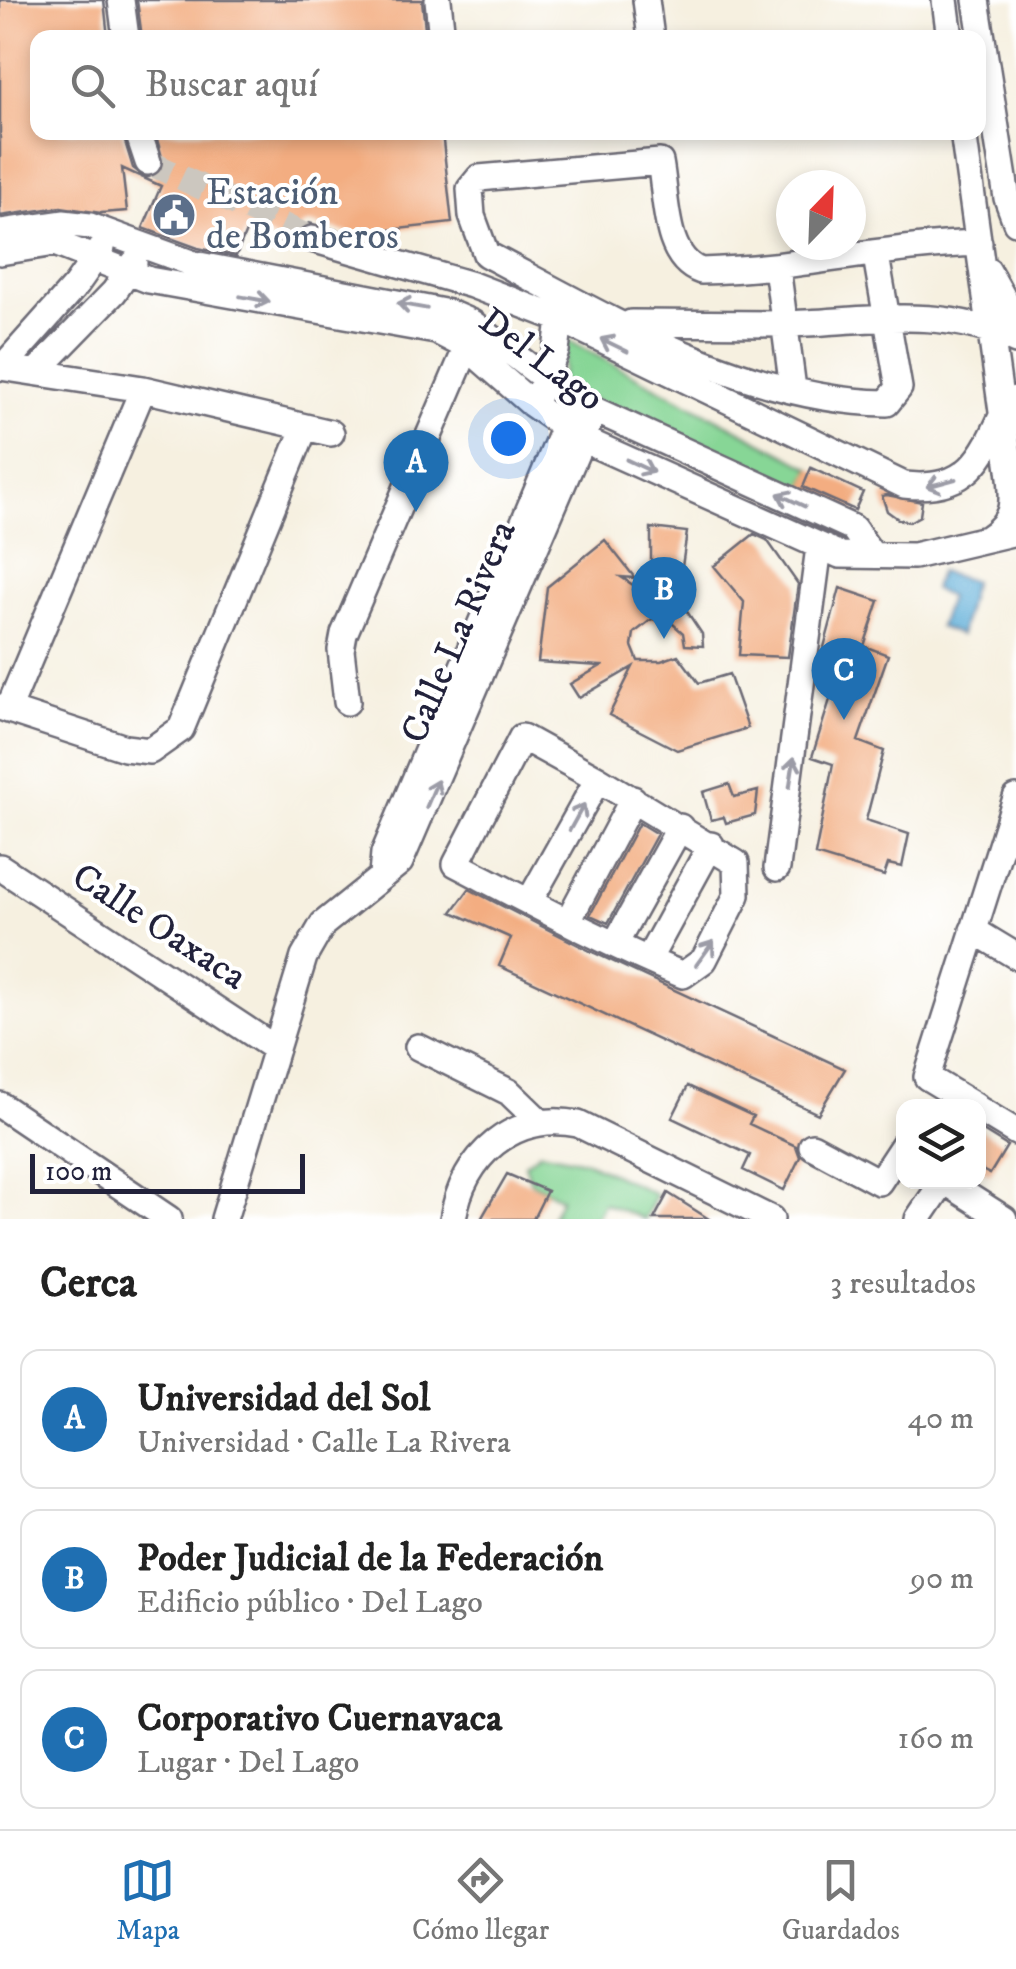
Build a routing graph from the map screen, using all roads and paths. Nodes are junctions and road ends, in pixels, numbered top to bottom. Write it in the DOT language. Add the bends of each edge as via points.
graph roads {
  1 [pos="122,0"];
  2 [pos="438,0"];
  3 [pos="646,0"];
  4 [pos="945,0"];
  5 [pos="976,0"];
  6 [pos="992,0"];
  7 [pos="125,30"];
  8 [pos="441,30"];
  9 [pos="650,30"];
  10 [pos="949,30"];
  11 [pos="981,30"];
  12 [pos="986,66"];
  13 [pos="141,140"];
  14 [pos="964,140"];
  15 [pos="148,162"];
  16 [pos="1016,188"];
  17 [pos="1016,222"];
  18 [pos="0,232"];
  19 [pos="116,233"];
  20 [pos="312,239"];
  21 [pos="141,246"];
  22 [pos="980,251"];
  23 [pos="0,252"];
  24 [pos="876,256"];
  25 [pos="94,258"];
  26 [pos="777,267"];
  27 [pos="128,274"];
  28 [pos="191,276"];
  29 [pos="560,319"];
  30 [pos="884,319"];
  31 [pos="1016,321"];
  32 [pos="624,322"];
  33 [pos="785,324"];
  34 [pos="991,329"];
  35 [pos="1016,342"];
  36 [pos="468,347"];
  37 [pos="2,366"];
  38 [pos="37,371"];
  39 [pos="143,388"];
  40 [pos="793,389"];
  41 [pos="538,393"];
  42 [pos="585,405"];
  43 [pos="1009,407"];
  44 [pos="305,427"];
  45 [pos="332,433"];
  46 [pos="572,434"];
  47 [pos="1012,465"];
  48 [pos="1016,532"];
  49 [pos="986,539"];
  50 [pos="819,547"];
  51 [pos="870,552"];
  52 [pos="347,702"];
  53 [pos="4,708"];
  54 [pos="598,779"];
  55 [pos="1016,798"];
  56 [pos="633,799"];
  57 [pos="680,827"];
  58 [pos="711,845"];
  59 [pos="777,868"];
  60 [pos="0,869"];
  61 [pos="529,902"];
  62 [pos="568,921"];
  63 [pos="973,930"];
  64 [pos="615,944"];
  65 [pos="1016,956"];
  66 [pos="648,960"];
  67 [pos="418,1047"];
  68 [pos="276,1049"];
  69 [pos="933,1090"];
  70 [pos="0,1105"];
  71 [pos="986,1114"];
  72 [pos="538,1120"];
  73 [pos="1016,1132"];
  74 [pos="812,1146"];
  75 [pos="896,1156"];
  76 [pos="939,1189"];
  77 [pos="955,1189"];
  78 [pos="169,1219"];
  79 [pos="224,1219"];
  80 [pos="453,1219"];
  81 [pos="771,1219"];
  82 [pos="918,1219"];
  83 [pos="1004,1219"];
  1 -- 7 [label="street"];
  2 -- 8 [label="street"];
  3 -- 9 [label="street"];
  4 -- 10 [label="street"];
  5 -- 11 [label="street"];
  6 -- 16 [label="street"];
  12 -- 17 [label="street" via="1006,198"];
  13 -- 15 [label="street"];
  14 -- 22 [label="street"];
  18 -- 19 [label="street, Del Lago" via="63,223"];
  19 -- 21 [label="street, Del Lago"];
  19 -- 25 [label="street"];
  20 -- 29 [label="street"];
  21 -- 27 [label="street"];
  21 -- 28 [label="street, Del Lago"];
  22 -- 24 [label="street" via="924,245"];
  22 -- 31 [label="street"];
  22 -- 34 [label="street"];
  23 -- 25 [label="street, Del Lago" via="54,244"];
  24 -- 26 [label="street"];
  24 -- 30 [label="street"];
  25 -- 27 [label="street, Del Lago"];
  25 -- 37 [label="street"];
  26 -- 32 [label="street" via="686,266 676,253 660,162 479,178 470,189 486,254"];
  26 -- 33 [label="street"];
  27 -- 28 [label="street, Del Lago"];
  27 -- 38 [label="street"];
  28 -- 36 [label="street, Del Lago, one-way" via="436,331"];
  41 -- 28 [label="street, Del Lago, one-way" via="472,323 449,312"];
  29 -- 41 [label="street"];
  43 -- 29 [label="street, one-way" via="976,466 955,481 904,486"];
  30 -- 33 [label="street"];
  30 -- 34 [label="street" via="928,316"];
  30 -- 40 [label="street" via="899,388 888,402"];
  32 -- 33 [label="street"];
  32 -- 40 [label="street" via="706,362"];
  33 -- 40 [label="street"];
  34 -- 35 [label="street"];
  34 -- 43 [label="street"];
  36 -- 41 [label="street, Del Lago"];
  36 -- 52 [label="street" via="344,634"];
  37 -- 38 [label="street"];
  38 -- 39 [label="street"];
  39 -- 44 [label="street"];
  39 -- 53 [label="street"];
  41 -- 42 [label="street, Del Lago"];
  41 -- 46 [label="street, Del Lago"];
  42 -- 46 [label="street, Calle La Rivera"];
  51 -- 42 [label="street, Del Lago, one-way" via="853,528"];
  43 -- 47 [label="street"];
  44 -- 45 [label="street"];
  44 -- 53 [label="street" via="181,729 150,751 124,748"];
  46 -- 50 [label="street, Del Lago, one-way"];
  46 -- 68 [label="street, Calle La Rivera" via="406,828 384,853 382,875 312,941"];
  47 -- 49 [label="street" via="1013,512"];
  48 -- 49 [label="street, Del Lago"];
  49 -- 51 [label="street, Del Lago" via="914,556"];
  50 -- 51 [label="street, Del Lago" via="840,555"];
  59 -- 50 [label="street, one-way"];
  54 -- 56 [label="street"];
  61 -- 54 [label="street, one-way"];
  54 -- 61 [label="street" via="522,737 456,864"];
  55 -- 63 [label="street"];
  56 -- 57 [label="street"];
  56 -- 62 [label="street"];
  57 -- 58 [label="street"];
  57 -- 64 [label="street"];
  58 -- 66 [label="street"];
  66 -- 58 [label="street, one-way" via="683,975 704,960 737,895 736,863"];
  60 -- 68 [label="street, Calle Oaxaca"];
  61 -- 62 [label="street"];
  62 -- 64 [label="street"];
  63 -- 65 [label="street"];
  63 -- 69 [label="street"];
  64 -- 66 [label="street"];
  67 -- 72 [label="street" via="510,1092"];
  68 -- 79 [label="street, Calle La Rivera"];
  70 -- 78 [label="street"];
  71 -- 73 [label="street"];
  72 -- 80 [label="street" via="508,1132 472,1163"];
  72 -- 81 [label="street" via="578,1124"];
  74 -- 75 [label="street" via="879,1182"];
  76 -- 82 [label="street"];
  77 -- 83 [label="street"];
}
